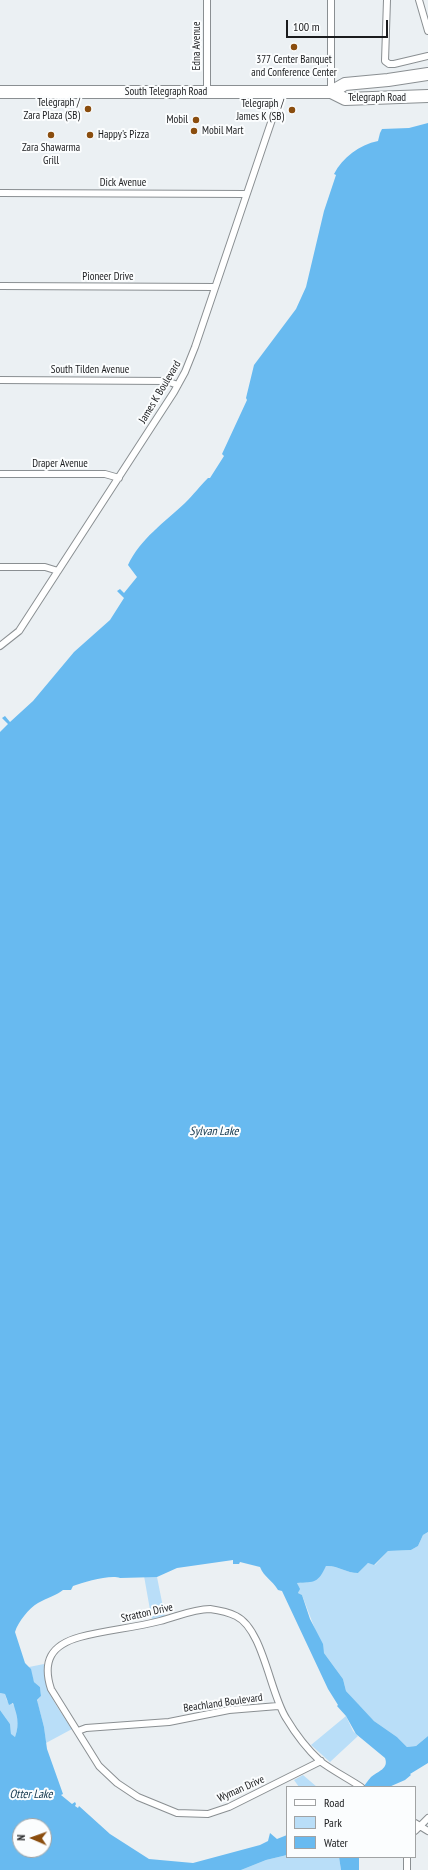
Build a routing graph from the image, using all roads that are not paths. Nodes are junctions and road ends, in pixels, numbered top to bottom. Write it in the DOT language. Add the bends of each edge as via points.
graph roads {
  1 [pos="207,0"];
  2 [pos="331,0"];
  3 [pos="387,0"];
  4 [pos="419,0"];
  5 [pos="428,31"];
  6 [pos="428,56"];
  7 [pos="428,74"];
  8 [pos="0,92"];
  9 [pos="207,92"];
  10 [pos="281,92"];
  11 [pos="331,92"];
  12 [pos="428,96"];
  13 [pos="0,193"];
  14 [pos="246,194"];
  15 [pos="0,286"];
  16 [pos="215,287"];
  17 [pos="0,380"];
  18 [pos="178,385"];
  19 [pos="0,474"];
  20 [pos="118,478"];
  21 [pos="0,567"];
  22 [pos="58,571"];
  23 [pos="0,646"];
  24 [pos="278,1706"];
  25 [pos="78,1731"];
  26 [pos="321,1761"];
  27 [pos="360,1786"];
  28 [pos="428,1818"];
  29 [pos="416,1827"];
  30 [pos="428,1831"];
  31 [pos="407,1858"];
  32 [pos="407,1870"];
  1 -- 9 [label="street, Edna Avenue"];
  2 -- 11 [label="street"];
  3 -- 6 [label="street" via="385,61 394,64"];
  4 -- 5 [label="street"];
  7 -- 11 [label="highway, Telegraph Road" via="345,84"];
  8 -- 9 [label="highway, South Telegraph Road"];
  9 -- 10 [label="highway, South Telegraph Road"];
  10 -- 11 [label="highway, South Telegraph Road"];
  10 -- 14 [label="street, James K Boulevard"];
  11 -- 12 [label="highway, Telegraph Road" via="345,99"];
  13 -- 14 [label="street, Dick Avenue"];
  14 -- 16 [label="street, James K Boulevard"];
  15 -- 16 [label="street, Pioneer Drive"];
  16 -- 18 [label="street, James K Boulevard" via="191,360"];
  17 -- 18 [label="street, South Tilden Avenue" via="166,381"];
  18 -- 20 [label="street, James K Boulevard"];
  19 -- 20 [label="street, Draper Avenue" via="105,474"];
  20 -- 22 [label="street, James K Boulevard"];
  21 -- 22 [label="street" via="45,567"];
  22 -- 23 [label="street, James K Boulevard" via="19,631"];
  24 -- 25 [label="street, Beachland Boulevard" via="229,1710 169,1722 86,1728"];
  24 -- 25 [label="street, Stratton Drive" via="263,1657 246,1623 236,1616 211,1609 94,1633 68,1641 59,1647 49,1658 47,1677 57,1701"];
  24 -- 26 [label="street, Beachland Boulevard"];
  25 -- 26 [label="street, Wyman Drive" via="99,1766 117,1783 152,1804 177,1813 208,1814 229,1807"];
  26 -- 27 [label="street, Beachland Boulevard"];
  28 -- 29 [label="street"];
  29 -- 30 [label="street"];
  31 -- 32 [label="street"];
}
